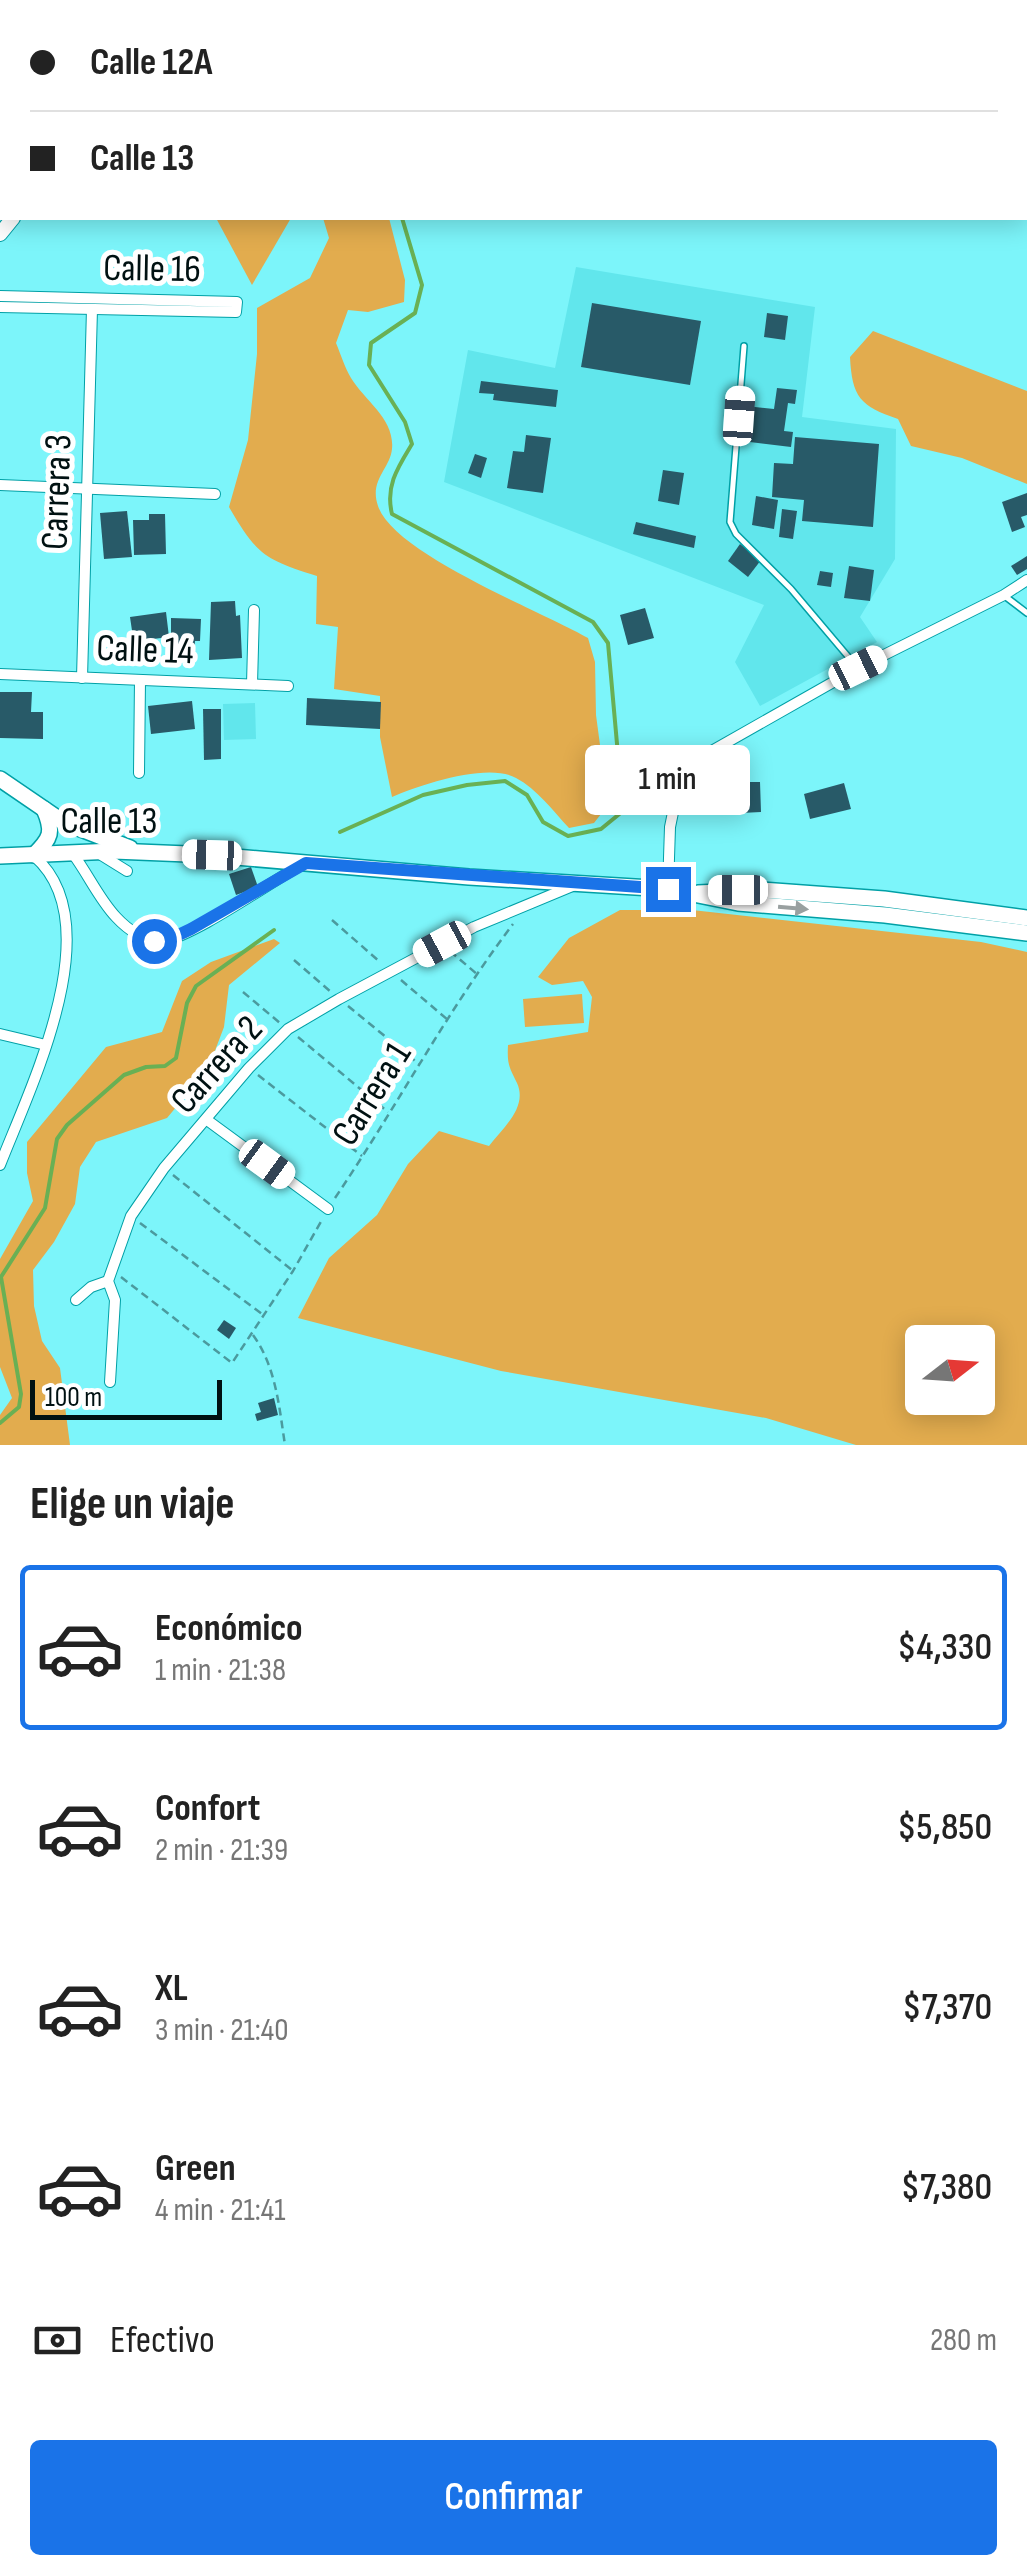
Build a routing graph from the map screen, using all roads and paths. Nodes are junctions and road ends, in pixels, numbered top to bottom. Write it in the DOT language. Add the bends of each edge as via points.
graph roads {
  1 [pos="0,296"];
  2 [pos="0,307"];
  3 [pos="92,309"];
  4 [pos="744,346"];
  5 [pos="0,486"];
  6 [pos="87,488"];
  7 [pos="215,494"];
  8 [pos="1027,580"];
  9 [pos="1004,595"];
  10 [pos="254,610"];
  11 [pos="1027,612"];
  12 [pos="858,668"];
  13 [pos="0,674"];
  14 [pos="82,678"];
  15 [pos="140,680"];
  16 [pos="252,684"];
  17 [pos="288,686"];
  18 [pos="139,773"];
  19 [pos="0,777"];
  20 [pos="44,809"];
  21 [pos="97,852"];
  22 [pos="138,852"];
  23 [pos="73,854"];
  24 [pos="34,855"];
  25 [pos="0,856"];
  26 [pos="306,863"];
  27 [pos="127,870"];
  28 [pos="581,883"];
  29 [pos="668,889"];
  30 [pos="698,894"];
  31 [pos="526,906"];
  32 [pos="1027,918"];
  33 [pos="1027,933"];
  34 [pos="442,944"];
  35 [pos="294,960"];
  36 [pos="478,975"];
  37 [pos="243,992"];
  38 [pos="339,999"];
  39 [pos="288,1029"];
  40 [pos="0,1034"];
  41 [pos="46,1045"];
  42 [pos="419,1064"];
  43 [pos="249,1068"];
  44 [pos="388,1112"];
  45 [pos="207,1120"];
  46 [pos="363,1158"];
  47 [pos="0,1165"];
  48 [pos="164,1168"];
  49 [pos="328,1209"];
  50 [pos="131,1216"];
  51 [pos="293,1271"];
  52 [pos="110,1276"];
  53 [pos="76,1300"];
  54 [pos="263,1314"];
  55 [pos="252,1333"];
  56 [pos="110,1382"];
  57 [pos="285,1445"];
  1 -- 3 [label="street, Calle 16" via="237,302 236,312"];
  2 -- 3 [label="street, Calle 16"];
  3 -- 6 [label="street, Carrera 3"];
  4 -- 12 [label="lane" via="730,522"];
  5 -- 6 [label="street"];
  6 -- 7 [label="street"];
  6 -- 14 [label="street, Carrera 3"];
  8 -- 9 [label="street"];
  9 -- 11 [label="lane"];
  9 -- 12 [label="street"];
  10 -- 16 [label="street"];
  12 -- 29 [label="street" via="694,760 674,810"];
  13 -- 14 [label="street, Calle 14"];
  14 -- 15 [label="street, Calle 14"];
  15 -- 16 [label="street, Calle 14"];
  15 -- 18 [label="street"];
  16 -- 17 [label="street, Calle 14"];
  19 -- 20 [label="main road"];
  20 -- 22 [label="main road"];
  20 -- 24 [label="main road" via="51,838"];
  21 -- 22 [label="main road, Calle 13"];
  21 -- 23 [label="main road, Calle 13"];
  21 -- 27 [label="street"];
  22 -- 26 [label="main road, Calle 13"];
  23 -- 24 [label="main road, Calle 13"];
  23 -- 26 [label="street" via="115,916 154,941 191,929"];
  24 -- 25 [label="main road, Calle 13"];
  24 -- 41 [label="street" via="56,881 66,917 64,970"];
  26 -- 28 [label="main road, Calle 13"];
  28 -- 29 [label="main road, Calle 13"];
  28 -- 31 [label="street, Carrera 2"];
  29 -- 30 [label="main road, Calle 13"];
  30 -- 32 [label="main road" via="761,890"];
  30 -- 33 [label="main road, one-way"];
  31 -- 34 [label="street, Carrera 2"];
  31 -- 36 [label="path, Carrera 1"];
  34 -- 36 [label="path"];
  34 -- 38 [label="street, Carrera 2"];
  35 -- 38 [label="path"];
  36 -- 42 [label="path, Carrera 1"];
  37 -- 39 [label="path"];
  38 -- 39 [label="street, Carrera 2"];
  38 -- 42 [label="path"];
  39 -- 43 [label="street, Carrera 2"];
  39 -- 44 [label="path"];
  40 -- 41 [label="street"];
  41 -- 47 [label="street"];
  42 -- 44 [label="path, Carrera 1"];
  43 -- 45 [label="street, Carrera 2"];
  43 -- 46 [label="path"];
  44 -- 46 [label="path, Carrera 1"];
  45 -- 48 [label="street, Carrera 2"];
  45 -- 49 [label="street"];
  46 -- 49 [label="path, Carrera 1"];
  48 -- 50 [label="street, Carrera 2"];
  48 -- 51 [label="path"];
  49 -- 51 [label="path, Carrera 1"];
  50 -- 52 [label="street, Carrera 2"];
  50 -- 54 [label="path"];
  51 -- 54 [label="path, Carrera 1"];
  52 -- 53 [label="street"];
  52 -- 55 [label="path, Carrera 1" via="232,1363"];
  52 -- 56 [label="street, Carrera 2"];
  54 -- 55 [label="path, Carrera 1"];
  55 -- 57 [label="path" via="272,1373"];
}
